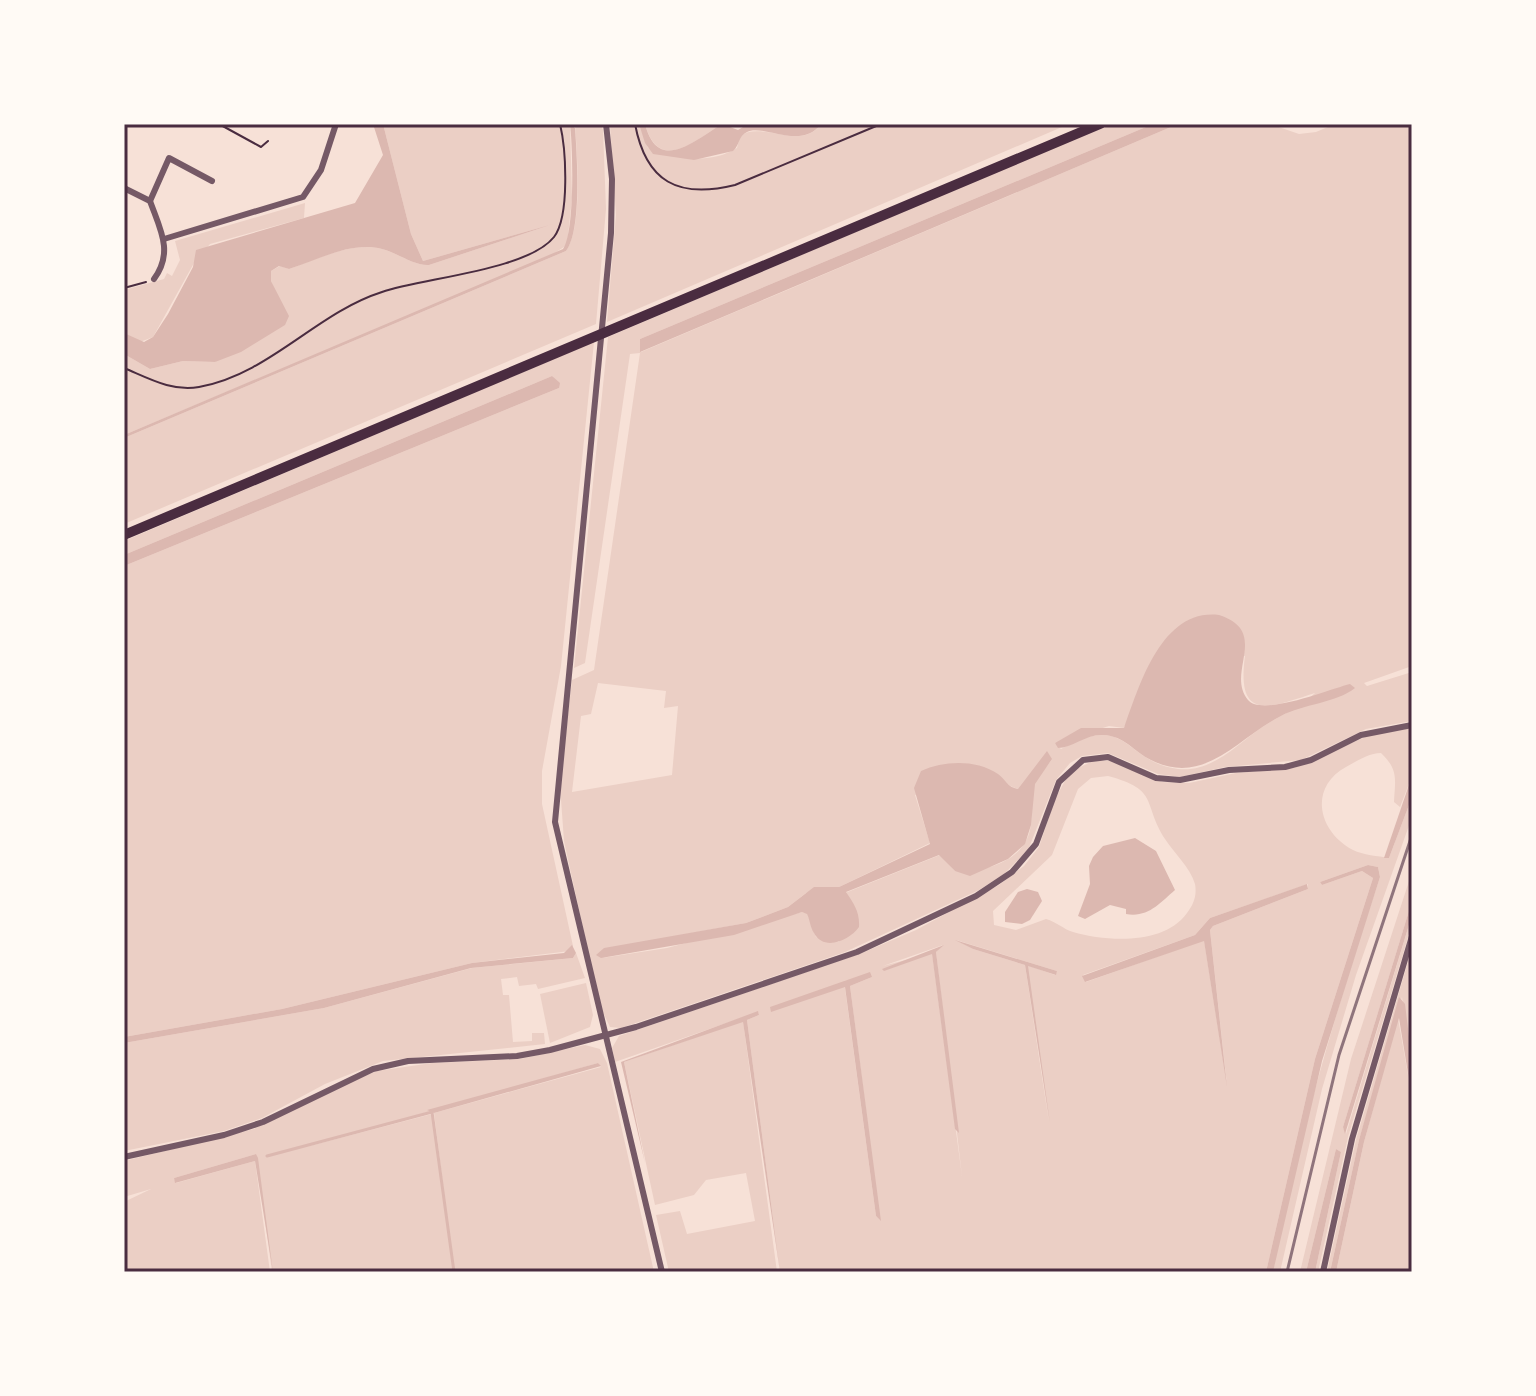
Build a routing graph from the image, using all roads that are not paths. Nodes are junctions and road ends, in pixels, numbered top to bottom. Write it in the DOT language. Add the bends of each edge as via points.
graph roads {
  1 [pos="336,124"];
  2 [pos="606,124"];
  3 [pos="1084,124"];
  4 [pos="1100,124"];
  5 [pos="212,181"];
  6 [pos="124,188"];
  7 [pos="150,201"];
  8 [pos="164,239"];
  9 [pos="154,279"];
  10 [pos="124,529"];
  11 [pos="124,535"];
  12 [pos="1412,725"];
  13 [pos="1412,936"];
  14 [pos="605,1034"];
  15 [pos="124,1157"];
  16 [pos="662,1272"];
  17 [pos="1323,1272"];
  1 -- 8 [label="street" via="321,170 303,197"];
  2 -- 14 [label="street" via="612,207 554,806"];
  3 -- 10 [label="highway"];
  4 -- 11 [label="highway"];
  5 -- 7 [label="street" via="169,158"];
  6 -- 7 [label="street"];
  7 -- 8 [label="street"];
  8 -- 9 [label="street" via="166,261"];
  12 -- 14 [label="street" via="1361,735 1285,767 1180,780 1156,778 1108,757 1083,760 1059,782 1031,852 988,889 857,952"];
  13 -- 17 [label="street" via="1352,1139"];
  14 -- 15 [label="street" via="517,1056 408,1061 373,1069 263,1122"];
  14 -- 16 [label="street"];
}
